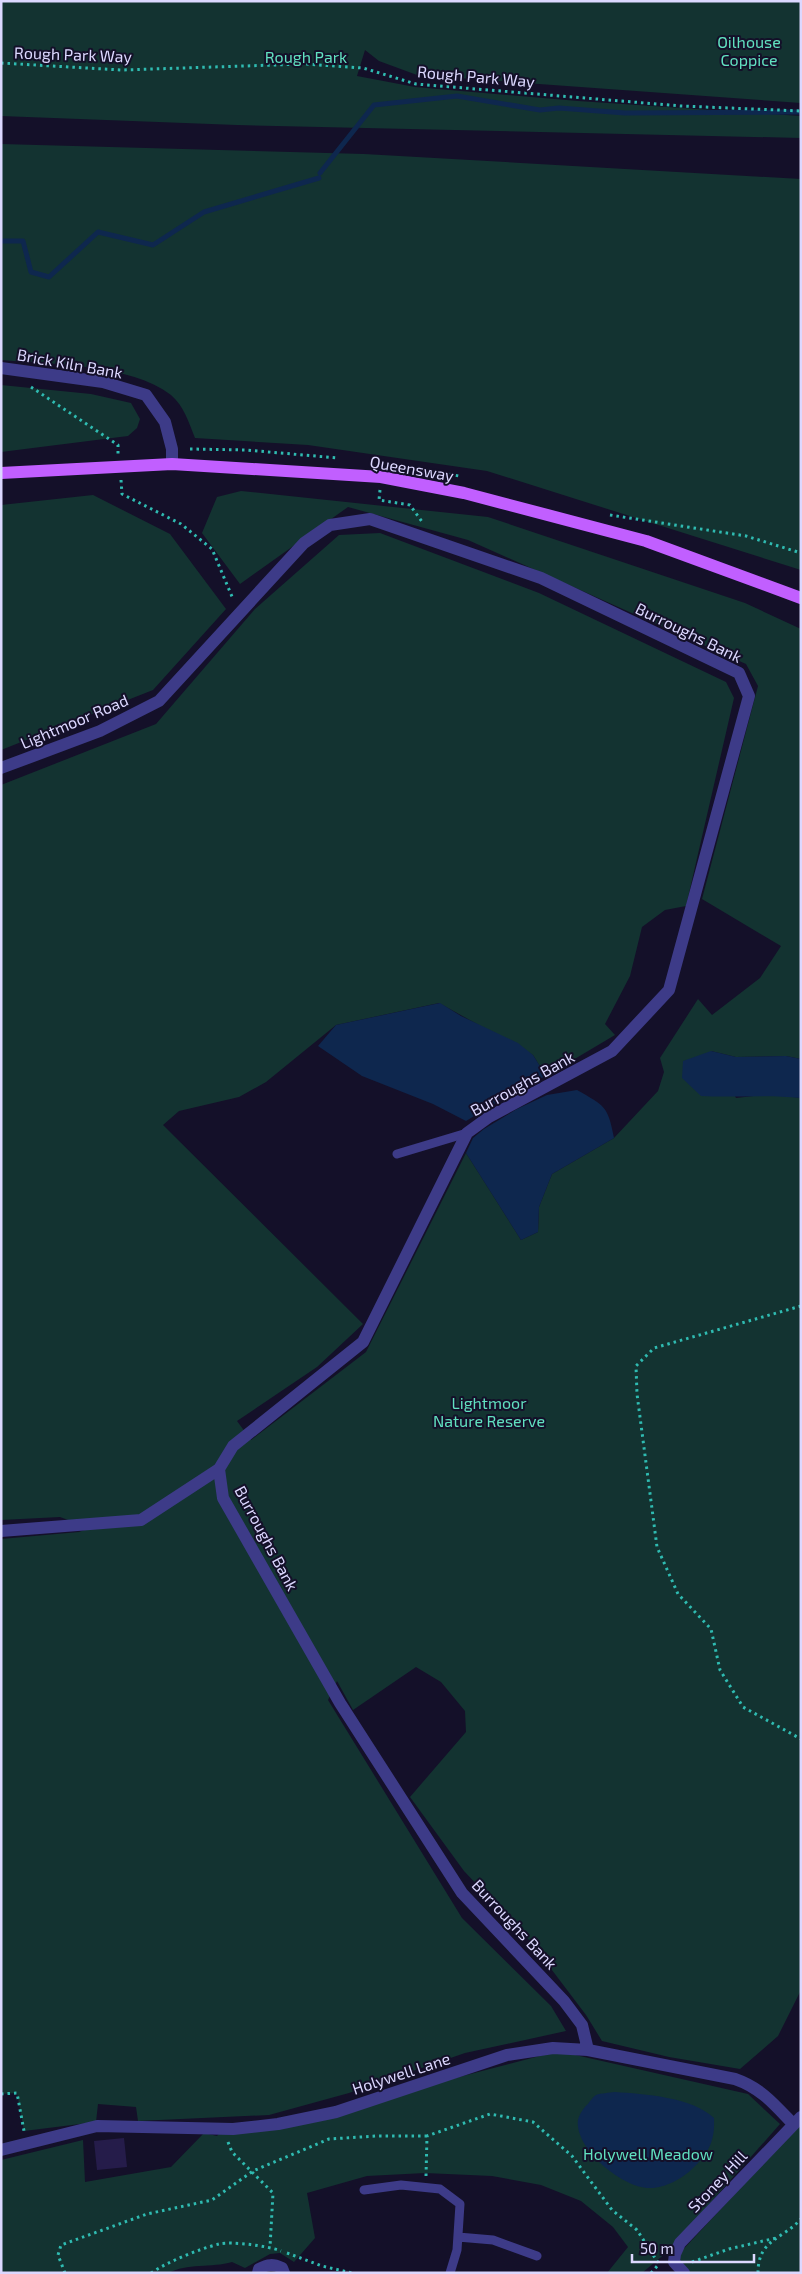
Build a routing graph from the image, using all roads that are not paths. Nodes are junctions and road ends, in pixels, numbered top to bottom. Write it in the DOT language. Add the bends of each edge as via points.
graph roads {
  1 [pos="1,368"];
  2 [pos="172,464"];
  3 [pos="1,473"];
  4 [pos="801,598"];
  5 [pos="240,613"];
  6 [pos="1,768"];
  7 [pos="467,1133"];
  8 [pos="397,1154"];
  9 [pos="219,1469"];
  10 [pos="1,1531"];
  11 [pos="588,2050"];
  12 [pos="797,2120"];
  13 [pos="1,2150"];
  14 [pos="364,2190"];
  15 [pos="458,2237"];
  16 [pos="537,2256"];
  17 [pos="680,2270"];
  18 [pos="258,2273"];
  19 [pos="284,2273"];
  20 [pos="450,2273"];
  1 -- 2 [label="street, Brick Kiln Bank" via="103,382 146,395 165,422"];
  2 -- 3 [label="main road, Queensway"];
  2 -- 4 [label="main road, Queensway" via="381,477 464,493 646,541"];
  5 -- 6 [label="street, Lightmoor Road" via="159,700 100,731"];
  5 -- 7 [label="street, Burroughs Bank" via="304,543 330,524 370,519 541,578 740,672 749,696 669,990 612,1052 489,1117"];
  7 -- 8 [label="lane"];
  7 -- 9 [label="street, Burroughs Bank" via="363,1342 233,1446"];
  9 -- 10 [label="street" via="141,1520"];
  9 -- 11 [label="street, Burroughs Bank" via="222,1498 340,1703 462,1893 564,2001 582,2025"];
  11 -- 12 [label="street, Holywell Lane" via="752,2085"];
  11 -- 13 [label="street, Holywell Lane" via="553,2048 507,2055 336,2112 278,2124 233,2129 97,2126"];
  12 -- 17 [label="street, Stoney Hill" via="680,2243 674,2262"];
  14 -- 15 [label="lane" via="401,2185 440,2189 460,2204"];
  15 -- 16 [label="lane" via="493,2240"];
  15 -- 20 [label="lane"];
  18 -- 19 [label="street" via="265,2265 274,2264"];
}
